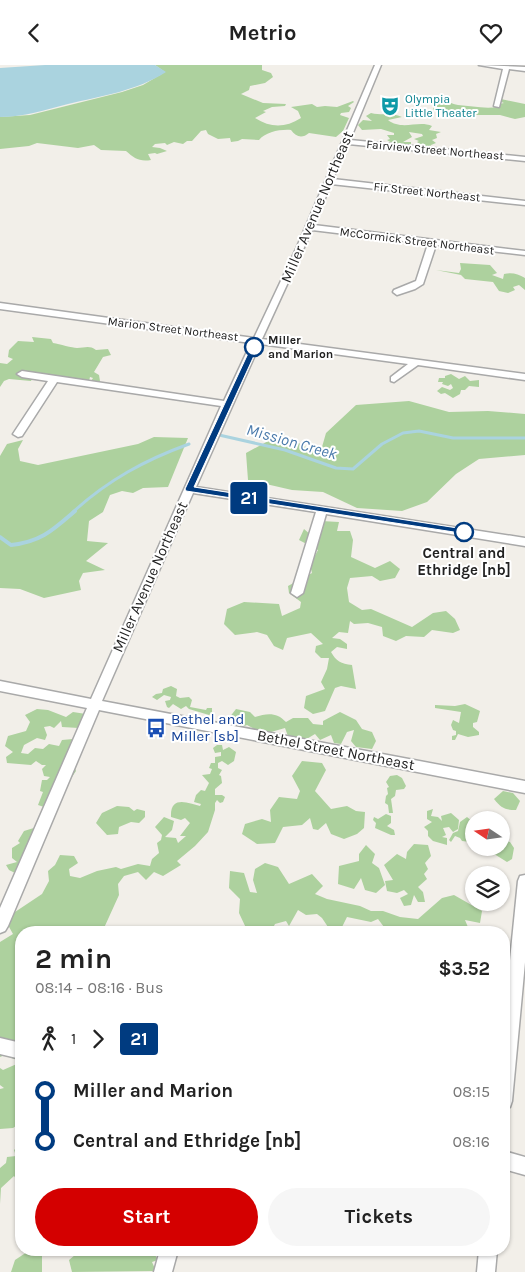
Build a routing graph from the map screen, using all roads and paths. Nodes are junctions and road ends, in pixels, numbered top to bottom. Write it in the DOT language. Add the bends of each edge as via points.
graph roads {
  1 [pos="378,65"];
  2 [pos="482,65"];
  3 [pos="506,67"];
  4 [pos="525,69"];
  5 [pos="497,106"];
  6 [pos="345,142"];
  7 [pos="525,159"];
  8 [pos="328,181"];
  9 [pos="525,203"];
  10 [pos="308,227"];
  11 [pos="432,243"];
  12 [pos="525,253"];
  13 [pos="397,292"];
  14 [pos="0,306"];
  15 [pos="258,340"];
  16 [pos="416,362"];
  17 [pos="22,375"];
  18 [pos="525,377"];
  19 [pos="54,379"];
  20 [pos="394,379"];
  21 [pos="227,404"];
  22 [pos="18,434"];
  23 [pos="189,489"];
  24 [pos="322,509"];
  25 [pos="525,542"];
  26 [pos="296,593"];
  27 [pos="0,687"];
  28 [pos="94,705"];
  29 [pos="525,787"];
  30 [pos="525,881"];
  31 [pos="0,926"];
  32 [pos="522,945"];
  33 [pos="0,1046"];
  34 [pos="510,1049"];
  35 [pos="15,1050"];
  36 [pos="510,1162"];
  37 [pos="525,1166"];
  38 [pos="167,1256"];
  39 [pos="487,1256"];
  40 [pos="163,1272"];
  41 [pos="486,1272"];
  1 -- 6 [label="street, Miller Avenue Northeast"];
  2 -- 3 [label="street"];
  3 -- 4 [label="street"];
  3 -- 5 [label="street"];
  6 -- 7 [label="street, Fairview Street Northeast"];
  6 -- 8 [label="street, Miller Avenue Northeast"];
  8 -- 9 [label="street, Fir Street Northeast"];
  8 -- 10 [label="street, Miller Avenue Northeast"];
  10 -- 11 [label="street, McCormick Street Northeast"];
  10 -- 15 [label="street, Miller Avenue Northeast"];
  11 -- 12 [label="street, McCormick Street Northeast"];
  11 -- 13 [label="street" via="420,282"];
  14 -- 15 [label="street, Marion Street Northeast"];
  15 -- 16 [label="street, Marion Street Northeast"];
  15 -- 21 [label="street, Miller Avenue Northeast"];
  16 -- 18 [label="street, Marion Street Northeast"];
  16 -- 20 [label="street"];
  17 -- 19 [label="street"];
  19 -- 21 [label="street"];
  19 -- 22 [label="street"];
  21 -- 23 [label="street, Miller Avenue Northeast"];
  23 -- 24 [label="street"];
  23 -- 28 [label="street, Miller Avenue Northeast"];
  24 -- 25 [label="street"];
  24 -- 26 [label="street"];
  27 -- 28 [label="street, Bethel Street Northeast"];
  28 -- 29 [label="street, Bethel Street Northeast"];
  28 -- 31 [label="street, Miller Avenue Northeast"];
  30 -- 32 [label="street"];
  32 -- 34 [label="street"];
  33 -- 35 [label="street"];
  36 -- 37 [label="street"];
  38 -- 40 [label="street"];
  39 -- 41 [label="street"];
}
